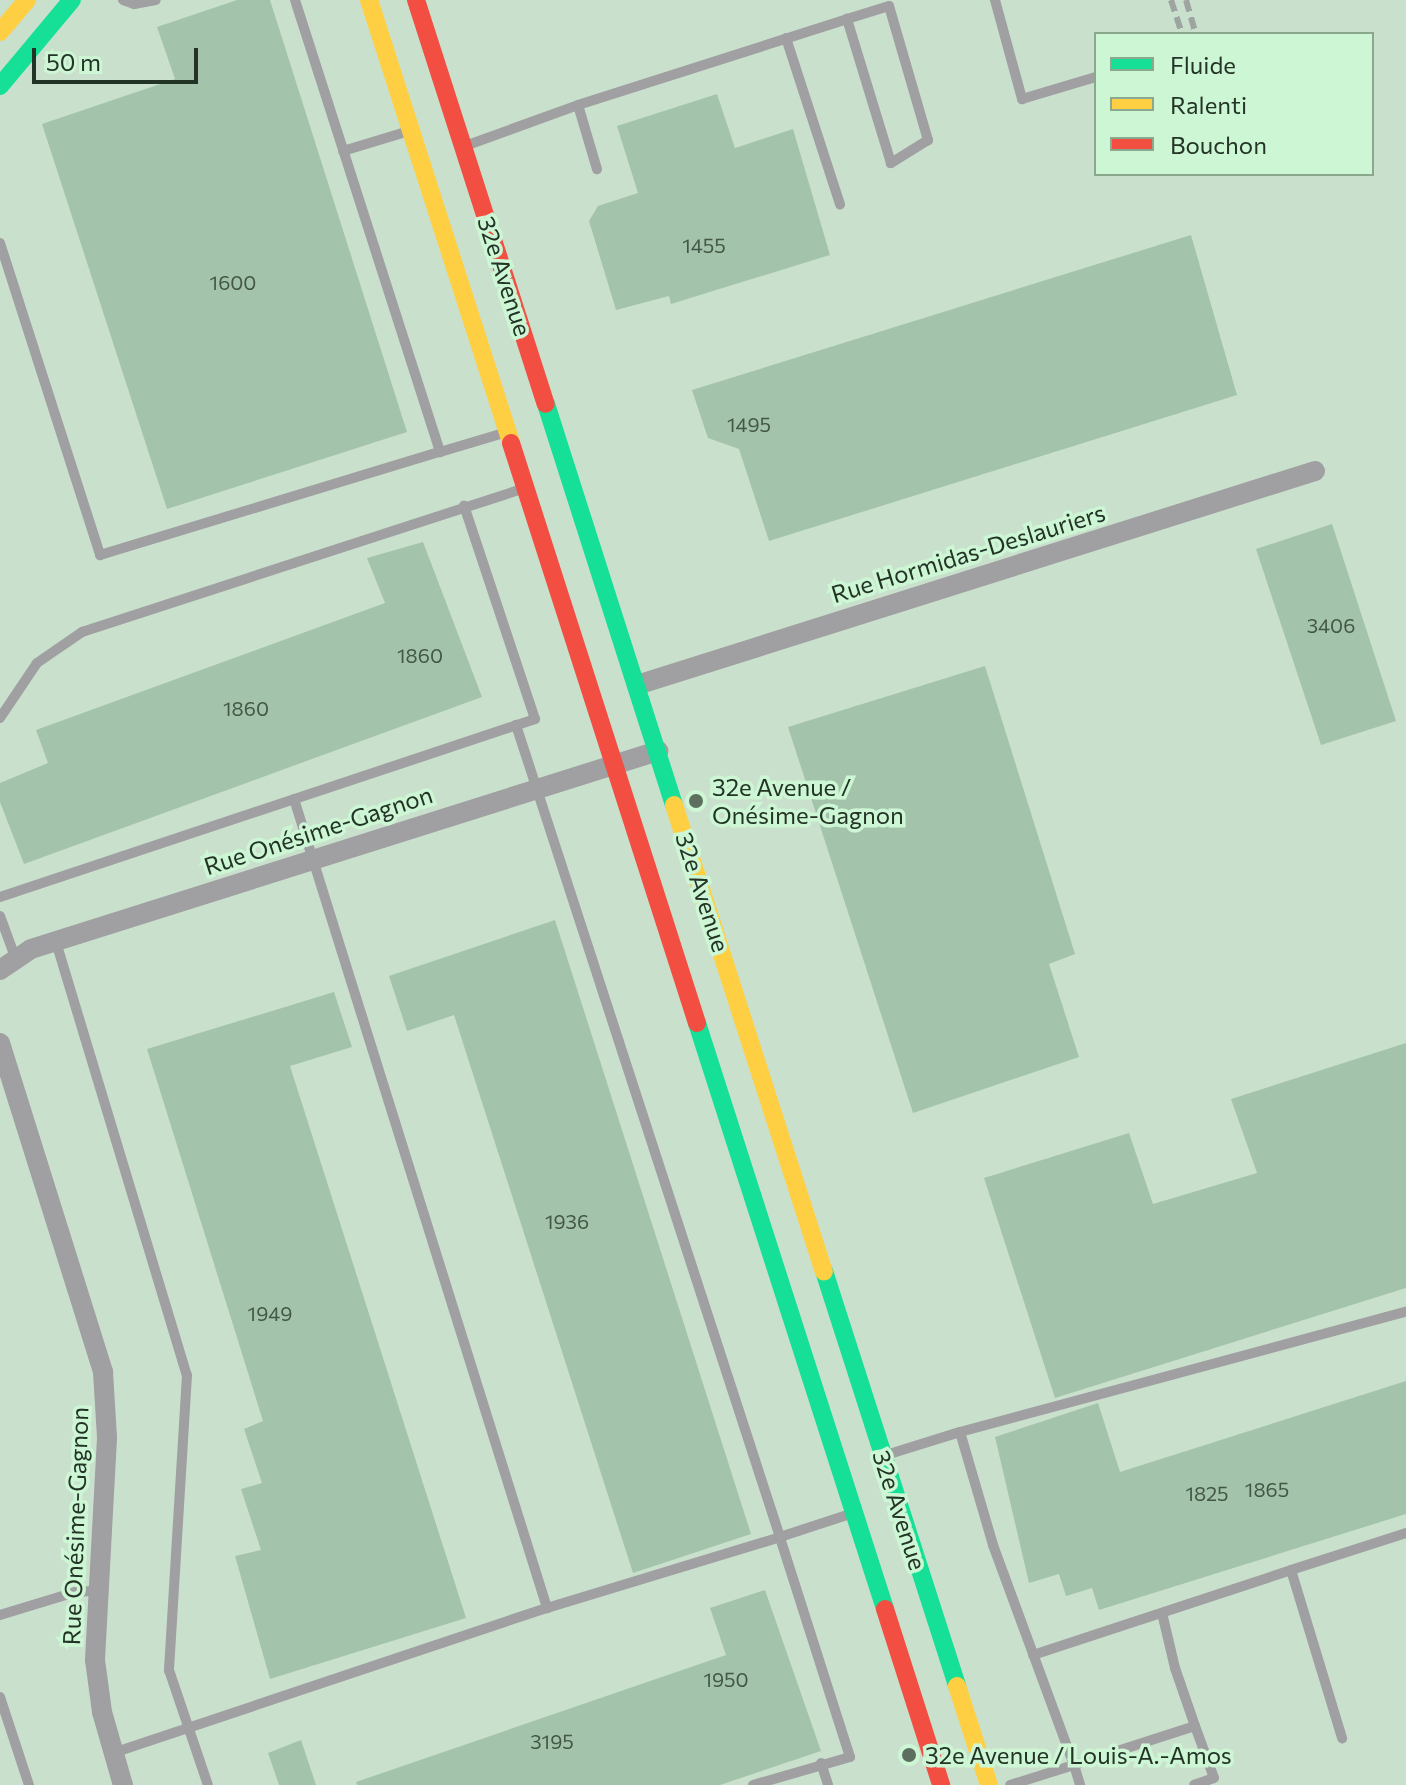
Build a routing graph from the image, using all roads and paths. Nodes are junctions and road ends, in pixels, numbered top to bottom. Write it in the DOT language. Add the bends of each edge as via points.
graph roads {
  1 [pos="27,0"];
  2 [pos="72,0"];
  3 [pos="123,0"];
  4 [pos="156,0"];
  5 [pos="295,0"];
  6 [pos="369,0"];
  7 [pos="416,0"];
  8 [pos="995,0"];
  9 [pos="847,19"];
  10 [pos="0,32"];
  11 [pos="786,38"];
  12 [pos="1094,78"];
  13 [pos="0,86"];
  14 [pos="578,105"];
  15 [pos="411,131"];
  16 [pos="463,146"];
  17 [pos="343,151"];
  18 [pos="597,169"];
  19 [pos="840,204"];
  20 [pos="0,243"];
  21 [pos="509,432"];
  22 [pos="440,452"];
  23 [pos="1315,471"];
  24 [pos="526,487"];
  25 [pos="464,506"];
  26 [pos="637,685"];
  27 [pos="0,718"];
  28 [pos="516,725"];
  29 [pos="658,751"];
  30 [pos="614,763"];
  31 [pos="536,788"];
  32 [pos="294,799"];
  33 [pos="315,858"];
  34 [pos="0,897"];
  35 [pos="0,916"];
  36 [pos="56,942"];
  37 [pos="7,964"];
  38 [pos="0,1043"];
  39 [pos="1406,1312"];
  40 [pos="960,1432"];
  41 [pos="883,1456"];
  42 [pos="853,1513"];
  43 [pos="1406,1533"];
  44 [pos="780,1537"];
  45 [pos="1291,1570"];
  46 [pos="97,1591"];
  47 [pos="547,1608"];
  48 [pos="1162,1613"];
  49 [pos="0,1615"];
  50 [pos="1033,1655"];
  51 [pos="0,1697"];
  52 [pos="1195,1726"];
  53 [pos="188,1727"];
  54 [pos="1342,1738"];
  55 [pos="113,1753"];
  56 [pos="821,1763"];
  57 [pos="1074,1765"];
  58 [pos="29,1785"];
  59 [pos="123,1785"];
  60 [pos="208,1785"];
  61 [pos="753,1785"];
  62 [pos="828,1785"];
  63 [pos="941,1785"];
  64 [pos="989,1785"];
  65 [pos="1010,1785"];
  66 [pos="1080,1785"];
  67 [pos="1194,1785"];
  1 -- 10 [label="street"];
  2 -- 13 [label="street"];
  3 -- 4 [label="lane"];
  5 -- 17 [label="lane"];
  6 -- 15 [label="street, 32e Avenue"];
  7 -- 16 [label="street, 32e Avenue"];
  8 -- 12 [label="lane" via="1022,99"];
  9 -- 9 [label="lane" via="852,34 891,163 928,140 889,6"];
  9 -- 11 [label="lane"];
  11 -- 14 [label="lane"];
  11 -- 19 [label="lane"];
  14 -- 16 [label="lane"];
  14 -- 18 [label="lane"];
  15 -- 17 [label="lane"];
  15 -- 21 [label="street, 32e Avenue"];
  16 -- 26 [label="street, 32e Avenue"];
  17 -- 22 [label="lane"];
  20 -- 22 [label="lane" via="100,555"];
  21 -- 22 [label="lane"];
  21 -- 24 [label="street, 32e Avenue"];
  23 -- 26 [label="street, Rue Hormidas-Deslauriers"];
  24 -- 25 [label="lane"];
  24 -- 30 [label="street, 32e Avenue"];
  25 -- 27 [label="lane" via="82,632 37,663"];
  25 -- 28 [label="lane" via="535,719"];
  26 -- 29 [label="street, 32e Avenue"];
  28 -- 31 [label="lane"];
  28 -- 32 [label="lane"];
  29 -- 30 [label="street, Rue Onésime-Gagnon"];
  29 -- 41 [label="street, 32e Avenue"];
  30 -- 31 [label="street, Rue Onésime-Gagnon"];
  30 -- 42 [label="street, 32e Avenue"];
  31 -- 33 [label="street, Rue Onésime-Gagnon"];
  31 -- 44 [label="lane"];
  32 -- 33 [label="lane"];
  32 -- 34 [label="lane"];
  33 -- 36 [label="street, Rue Onésime-Gagnon"];
  33 -- 47 [label="lane"];
  35 -- 37 [label="lane"];
  36 -- 37 [label="street, Rue Onésime-Gagnon"];
  36 -- 53 [label="lane" via="187,1375 169,1670"];
  38 -- 46 [label="street, Rue Onésime-Gagnon" via="103,1372 107,1438"];
  39 -- 40 [label="lane"];
  40 -- 41 [label="lane"];
  40 -- 50 [label="lane"];
  41 -- 64 [label="street, 32e Avenue"];
  42 -- 44 [label="lane"];
  42 -- 63 [label="street, 32e Avenue"];
  43 -- 45 [label="lane"];
  44 -- 47 [label="lane"];
  44 -- 56 [label="lane" via="850,1757"];
  45 -- 48 [label="lane"];
  45 -- 54 [label="lane"];
  46 -- 49 [label="lane" via="75,1592"];
  46 -- 55 [label="street, Rue Onésime-Gagnon" via="96,1674"];
  47 -- 53 [label="lane"];
  48 -- 50 [label="lane"];
  48 -- 52 [label="lane"];
  50 -- 57 [label="lane"];
  51 -- 58 [label="lane"];
  52 -- 57 [label="lane"];
  52 -- 67 [label="lane" via="1214,1778"];
  53 -- 55 [label="lane"];
  53 -- 60 [label="lane"];
  55 -- 59 [label="street, Rue Onésime-Gagnon"];
  56 -- 61 [label="lane"];
  56 -- 62 [label="lane"];
  57 -- 65 [label="lane"];
  57 -- 66 [label="lane"];
}
